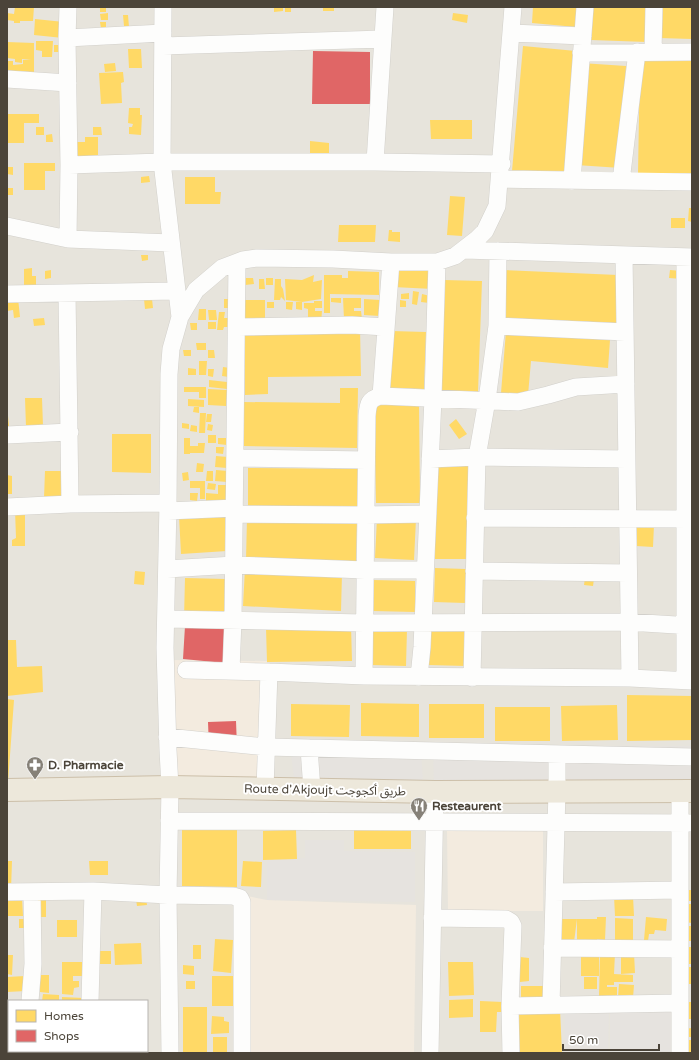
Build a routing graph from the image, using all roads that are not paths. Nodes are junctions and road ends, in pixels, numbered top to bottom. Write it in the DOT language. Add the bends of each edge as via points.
graph roads {
  1 [pos="68,7"];
  2 [pos="163,7"];
  3 [pos="385,7"];
  4 [pos="513,7"];
  5 [pos="585,7"];
  6 [pos="654,7"];
  7 [pos="512,33"];
  8 [pos="582,36"];
  9 [pos="67,38"];
  10 [pos="383,39"];
  11 [pos="163,40"];
  12 [pos="646,52"];
  13 [pos="692,52"];
  14 [pos="581,53"];
  15 [pos="7,79"];
  16 [pos="68,83"];
  17 [pos="162,162"];
  18 [pos="375,162"];
  19 [pos="69,166"];
  20 [pos="501,172"];
  21 [pos="572,181"];
  22 [pos="621,181"];
  23 [pos="692,182"];
  24 [pos="7,226"];
  25 [pos="68,239"];
  26 [pos="171,243"];
  27 [pos="465,250"];
  28 [pos="498,251"];
  29 [pos="624,255"];
  30 [pos="689,257"];
  31 [pos="237,262"];
  32 [pos="391,262"];
  33 [pos="437,262"];
  34 [pos="176,291"];
  35 [pos="67,293"];
  36 [pos="7,294"];
  37 [pos="180,317"];
  38 [pos="497,326"];
  39 [pos="236,327"];
  40 [pos="386,327"];
  41 [pos="625,332"];
  42 [pos="626,384"];
  43 [pos="381,396"];
  44 [pos="433,398"];
  45 [pos="487,400"];
  46 [pos="70,432"];
  47 [pos="7,435"];
  48 [pos="477,457"];
  49 [pos="235,458"];
  50 [pos="430,459"];
  51 [pos="627,459"];
  52 [pos="366,460"];
  53 [pos="70,504"];
  54 [pos="7,507"];
  55 [pos="168,507"];
  56 [pos="234,511"];
  57 [pos="428,514"];
  58 [pos="365,515"];
  59 [pos="476,518"];
  60 [pos="627,519"];
  61 [pos="689,519"];
  62 [pos="234,565"];
  63 [pos="167,569"];
  64 [pos="365,570"];
  65 [pos="425,570"];
  66 [pos="474,571"];
  67 [pos="628,573"];
  68 [pos="166,619"];
  69 [pos="233,620"];
  70 [pos="628,622"];
  71 [pos="364,623"];
  72 [pos="423,623"];
  73 [pos="473,623"];
  74 [pos="689,626"];
  75 [pos="186,670"];
  76 [pos="231,671"];
  77 [pos="269,672"];
  78 [pos="364,676"];
  79 [pos="419,677"];
  80 [pos="472,678"];
  81 [pos="630,678"];
  82 [pos="689,681"];
  83 [pos="167,737"];
  84 [pos="266,748"];
  85 [pos="309,748"];
  86 [pos="557,754"];
  87 [pos="692,757"];
  88 [pos="170,787"];
  89 [pos="265,789"];
  90 [pos="7,790"];
  91 [pos="312,790"];
  92 [pos="557,791"];
  93 [pos="686,791"];
  94 [pos="435,792"];
  95 [pos="170,821"];
  96 [pos="434,822"];
  97 [pos="556,823"];
  98 [pos="686,823"];
  99 [pos="680,890"];
  100 [pos="93,891"];
  101 [pos="7,892"];
  102 [pos="32,892"];
  103 [pos="554,892"];
  104 [pos="168,895"];
  105 [pos="432,918"];
  106 [pos="552,948"];
  107 [pos="680,949"];
  108 [pos="30,1000"];
  109 [pos="90,1000"];
  110 [pos="680,1003"];
  111 [pos="551,1005"];
  112 [pos="510,1006"];
  113 [pos="170,1053"];
  114 [pos="242,1053"];
  115 [pos="430,1053"];
  116 [pos="511,1053"];
  117 [pos="680,1053"];
  1 -- 9 [label="street"];
  2 -- 11 [label="street"];
  3 -- 10 [label="street"];
  4 -- 7 [label="street"];
  5 -- 8 [label="street"];
  6 -- 12 [label="street"];
  7 -- 8 [label="street"];
  7 -- 20 [label="street"];
  8 -- 14 [label="street"];
  9 -- 11 [label="street"];
  9 -- 16 [label="street"];
  10 -- 11 [label="street"];
  10 -- 18 [label="street"];
  11 -- 17 [label="street"];
  12 -- 13 [label="street"];
  12 -- 14 [label="street"];
  12 -- 22 [label="street"];
  14 -- 21 [label="street"];
  15 -- 16 [label="street"];
  16 -- 19 [label="street"];
  17 -- 18 [label="street"];
  17 -- 19 [label="street"];
  17 -- 26 [label="street"];
  18 -- 20 [label="street"];
  19 -- 25 [label="street"];
  20 -- 21 [label="street"];
  20 -- 27 [label="street" via="497,206 492,218 485,231"];
  21 -- 22 [label="street"];
  22 -- 23 [label="street"];
  24 -- 25 [label="street"];
  25 -- 26 [label="street"];
  26 -- 34 [label="street"];
  27 -- 28 [label="street"];
  27 -- 33 [label="street"];
  28 -- 29 [label="street"];
  28 -- 38 [label="street"];
  29 -- 30 [label="street"];
  29 -- 41 [label="street"];
  30 -- 61 [label="street"];
  31 -- 32 [label="street" via="257,258"];
  31 -- 37 [label="street" via="222,268 196,290"];
  31 -- 39 [label="street"];
  32 -- 33 [label="street"];
  32 -- 40 [label="street"];
  33 -- 44 [label="street"];
  34 -- 35 [label="street"];
  34 -- 37 [label="street"];
  35 -- 36 [label="street"];
  35 -- 46 [label="street"];
  37 -- 55 [label="street" via="171,348 168,374"];
  38 -- 41 [label="street"];
  38 -- 45 [label="street"];
  39 -- 40 [label="street"];
  39 -- 49 [label="street"];
  40 -- 43 [label="street"];
  41 -- 42 [label="street"];
  42 -- 45 [label="street" via="576,387 518,402"];
  42 -- 51 [label="street"];
  43 -- 44 [label="street"];
  43 -- 52 [label="street" via="368,404"];
  44 -- 45 [label="street"];
  44 -- 50 [label="street"];
  45 -- 48 [label="street"];
  46 -- 47 [label="street"];
  46 -- 53 [label="street"];
  48 -- 50 [label="street"];
  48 -- 51 [label="street"];
  48 -- 59 [label="street"];
  49 -- 52 [label="street"];
  49 -- 56 [label="street"];
  50 -- 57 [label="street"];
  51 -- 60 [label="street"];
  52 -- 58 [label="street"];
  53 -- 54 [label="street"];
  53 -- 55 [label="street"];
  55 -- 56 [label="street"];
  55 -- 63 [label="street"];
  56 -- 58 [label="street"];
  56 -- 62 [label="street"];
  57 -- 58 [label="street"];
  57 -- 65 [label="street"];
  58 -- 64 [label="street"];
  59 -- 60 [label="street"];
  59 -- 66 [label="street"];
  60 -- 61 [label="street"];
  60 -- 67 [label="street"];
  61 -- 74 [label="street"];
  62 -- 63 [label="street"];
  62 -- 64 [label="street"];
  62 -- 69 [label="street"];
  63 -- 68 [label="street"];
  64 -- 65 [label="street"];
  64 -- 71 [label="street"];
  65 -- 72 [label="street"];
  66 -- 67 [label="street"];
  66 -- 73 [label="street"];
  67 -- 70 [label="street"];
  68 -- 69 [label="street"];
  68 -- 83 [label="street"];
  69 -- 71 [label="street"];
  69 -- 76 [label="street"];
  70 -- 73 [label="street"];
  70 -- 74 [label="street"];
  70 -- 81 [label="street"];
  71 -- 72 [label="street"];
  71 -- 78 [label="street"];
  72 -- 73 [label="street"];
  72 -- 79 [label="street"];
  73 -- 80 [label="street"];
  74 -- 82 [label="street"];
  75 -- 76 [label="street"];
  76 -- 77 [label="street"];
  77 -- 78 [label="street"];
  77 -- 84 [label="street"];
  78 -- 79 [label="street"];
  79 -- 80 [label="street"];
  80 -- 81 [label="street"];
  81 -- 82 [label="street"];
  83 -- 84 [label="street"];
  83 -- 88 [label="street"];
  84 -- 85 [label="street"];
  84 -- 89 [label="street"];
  85 -- 86 [label="street"];
  85 -- 91 [label="street"];
  86 -- 87 [label="street"];
  86 -- 92 [label="street"];
  88 -- 89 [label="highway, Route d'Akjoujt طريق أكجوجت"];
  88 -- 90 [label="highway, Route d'Akjoujt طريق أكجوجت"];
  88 -- 95 [label="street"];
  89 -- 91 [label="highway, Route d'Akjoujt طريق أكجوجت"];
  91 -- 94 [label="highway, Route d'Akjoujt طريق أكجوجت"];
  92 -- 93 [label="highway, Route d'Akjoujt طريق أكجوجت"];
  92 -- 94 [label="highway, Route d'Akjoujt طريق أكجوجت"];
  92 -- 97 [label="street"];
  93 -- 98 [label="street"];
  94 -- 96 [label="street"];
  95 -- 96 [label="street"];
  95 -- 104 [label="street"];
  96 -- 97 [label="street"];
  96 -- 105 [label="street"];
  97 -- 98 [label="street"];
  97 -- 103 [label="street"];
  98 -- 99 [label="street"];
  99 -- 103 [label="street"];
  99 -- 107 [label="street"];
  100 -- 102 [label="street"];
  100 -- 104 [label="street"];
  100 -- 109 [label="street"];
  101 -- 102 [label="street"];
  102 -- 108 [label="street" via="33,964"];
  103 -- 106 [label="street"];
  104 -- 113 [label="street"];
  104 -- 114 [label="street" via="233,896 240,898 242,902"];
  105 -- 112 [label="street" via="506,919 511,922 513,926"];
  105 -- 115 [label="street"];
  106 -- 107 [label="street"];
  106 -- 111 [label="street"];
  107 -- 110 [label="street"];
  110 -- 111 [label="street"];
  110 -- 117 [label="street"];
  111 -- 112 [label="street"];
  112 -- 116 [label="street"];
}
